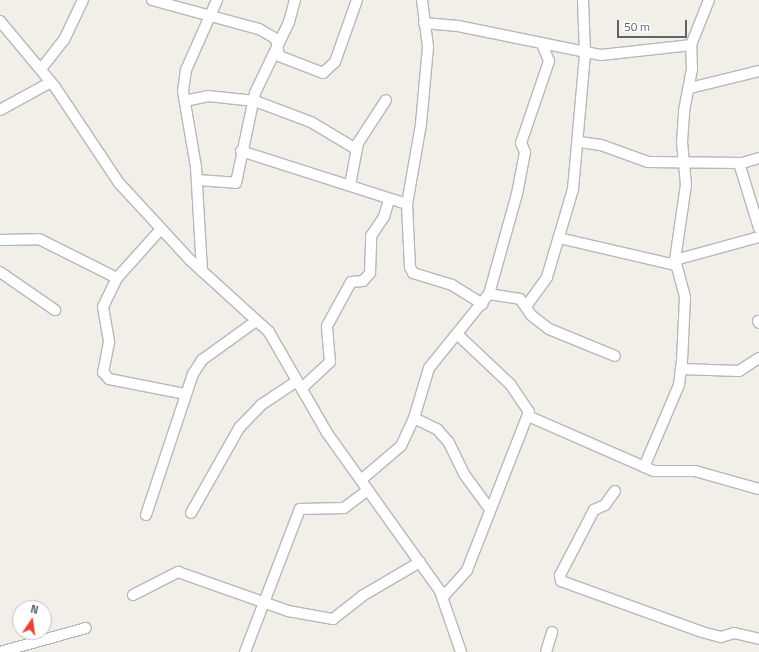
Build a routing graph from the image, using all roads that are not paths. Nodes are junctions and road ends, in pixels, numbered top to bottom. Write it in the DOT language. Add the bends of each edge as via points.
graph roads {
  1 [pos="83,0"];
  2 [pos="152,0"];
  3 [pos="217,0"];
  4 [pos="295,0"];
  5 [pos="357,0"];
  6 [pos="422,0"];
  7 [pos="583,0"];
  8 [pos="709,0"];
  9 [pos="211,13"];
  10 [pos="0,21"];
  11 [pos="424,23"];
  12 [pos="277,43"];
  13 [pos="691,44"];
  14 [pos="543,46"];
  15 [pos="566,50"];
  16 [pos="585,54"];
  17 [pos="549,61"];
  18 [pos="41,69"];
  19 [pos="759,71"];
  20 [pos="51,82"];
  21 [pos="690,88"];
  22 [pos="386,100"];
  23 [pos="185,101"];
  24 [pos="255,101"];
  25 [pos="0,110"];
  26 [pos="579,142"];
  27 [pos="356,149"];
  28 [pos="241,151"];
  29 [pos="759,158"];
  30 [pos="684,164"];
  31 [pos="739,164"];
  32 [pos="197,180"];
  33 [pos="350,185"];
  34 [pos="389,199"];
  35 [pos="407,204"];
  36 [pos="759,228"];
  37 [pos="161,229"];
  38 [pos="759,237"];
  39 [pos="559,238"];
  40 [pos="0,239"];
  41 [pos="675,263"];
  42 [pos="202,271"];
  43 [pos="0,272"];
  44 [pos="117,278"];
  45 [pos="489,294"];
  46 [pos="482,304"];
  47 [pos="527,305"];
  48 [pos="56,310"];
  49 [pos="256,321"];
  50 [pos="458,335"];
  51 [pos="615,356"];
  52 [pos="759,358"];
  53 [pos="681,369"];
  54 [pos="300,384"];
  55 [pos="184,394"];
  56 [pos="528,416"];
  57 [pos="414,418"];
  58 [pos="644,467"];
  59 [pos="361,480"];
  60 [pos="368,490"];
  61 [pos="759,490"];
  62 [pos="615,491"];
  63 [pos="489,508"];
  64 [pos="191,513"];
  65 [pos="146,515"];
  66 [pos="420,562"];
  67 [pos="133,595"];
  68 [pos="443,597"];
  69 [pos="264,602"];
  70 [pos="86,628"];
  71 [pos="552,632"];
  72 [pos="759,639"];
  73 [pos="0,652"];
  74 [pos="245,652"];
  75 [pos="461,652"];
  76 [pos="546,652"];
  1 -- 18 [label="street" via="64,40"];
  2 -- 9 [label="street"];
  3 -- 9 [label="street"];
  4 -- 12 [label="street"];
  5 -- 12 [label="street" via="335,62 327,71 319,73 279,56"];
  6 -- 11 [label="street"];
  7 -- 16 [label="street"];
  8 -- 13 [label="street"];
  9 -- 12 [label="street" via="259,29"];
  9 -- 23 [label="street" via="186,70"];
  10 -- 18 [label="street"];
  11 -- 14 [label="street" via="458,26"];
  11 -- 35 [label="street" via="428,47 421,124"];
  12 -- 24 [label="street" via="257,88"];
  13 -- 16 [label="street" via="602,55"];
  13 -- 21 [label="street"];
  14 -- 15 [label="street"];
  14 -- 17 [label="street"];
  15 -- 16 [label="street"];
  15 -- 17 [label="street"];
  16 -- 26 [label="street"];
  17 -- 45 [label="street" via="521,143 525,152 517,194"];
  18 -- 20 [label="street"];
  19 -- 21 [label="street"];
  20 -- 25 [label="street"];
  20 -- 37 [label="street" via="119,183"];
  21 -- 30 [label="street" via="684,112"];
  22 -- 27 [label="street"];
  23 -- 24 [label="street" via="208,96"];
  23 -- 32 [label="street"];
  24 -- 27 [label="street" via="311,122"];
  24 -- 28 [label="street"];
  26 -- 30 [label="street" via="601,145 638,160"];
  26 -- 39 [label="street" via="573,189"];
  27 -- 33 [label="street"];
  28 -- 32 [label="street" via="234,185"];
  28 -- 33 [label="street"];
  29 -- 31 [label="street"];
  30 -- 31 [label="street"];
  30 -- 41 [label="street" via="683,218"];
  31 -- 36 [label="street"];
  32 -- 42 [label="street"];
  33 -- 34 [label="street"];
  34 -- 35 [label="street"];
  34 -- 54 [label="street" via="384,217 371,236 370,273 363,281 353,280 327,326 330,362"];
  35 -- 46 [label="street" via="410,267 413,274 452,285"];
  37 -- 42 [label="street"];
  37 -- 44 [label="street"];
  38 -- 41 [label="street"];
  39 -- 41 [label="street"];
  39 -- 47 [label="street" via="547,277"];
  40 -- 44 [label="street" via="39,238"];
  41 -- 53 [label="street" via="685,297"];
  42 -- 49 [label="street"];
  43 -- 48 [label="street"];
  44 -- 55 [label="street" via="103,307 109,342 105,376"];
  45 -- 46 [label="street"];
  45 -- 47 [label="street" via="511,296"];
  46 -- 50 [label="street"];
  47 -- 51 [label="street" via="531,315 549,329"];
  49 -- 54 [label="street" via="269,332"];
  49 -- 55 [label="street" via="202,360"];
  50 -- 56 [label="street" via="511,384 525,402"];
  50 -- 57 [label="street" via="429,368"];
  52 -- 53 [label="street" via="738,371"];
  53 -- 58 [label="street" via="678,385"];
  54 -- 59 [label="street"];
  54 -- 64 [label="street" via="261,405 239,428"];
  55 -- 65 [label="street"];
  56 -- 58 [label="street"];
  56 -- 63 [label="street"];
  57 -- 59 [label="street" via="401,446"];
  57 -- 63 [label="street" via="436,429 450,442 464,474"];
  58 -- 61 [label="street" via="670,472 695,471"];
  59 -- 60 [label="street"];
  60 -- 66 [label="street"];
  60 -- 69 [label="street" via="344,508 300,509"];
  62 -- 72 [label="street" via="605,505 594,510 560,575 561,581 702,632 721,637 734,633"];
  63 -- 68 [label="street" via="467,570"];
  66 -- 68 [label="street"];
  66 -- 69 [label="street" via="362,596 333,619 288,611"];
  67 -- 69 [label="street" via="178,572"];
  68 -- 75 [label="street"];
  69 -- 74 [label="street"];
  70 -- 73 [label="street"];
  71 -- 76 [label="street"];
}
